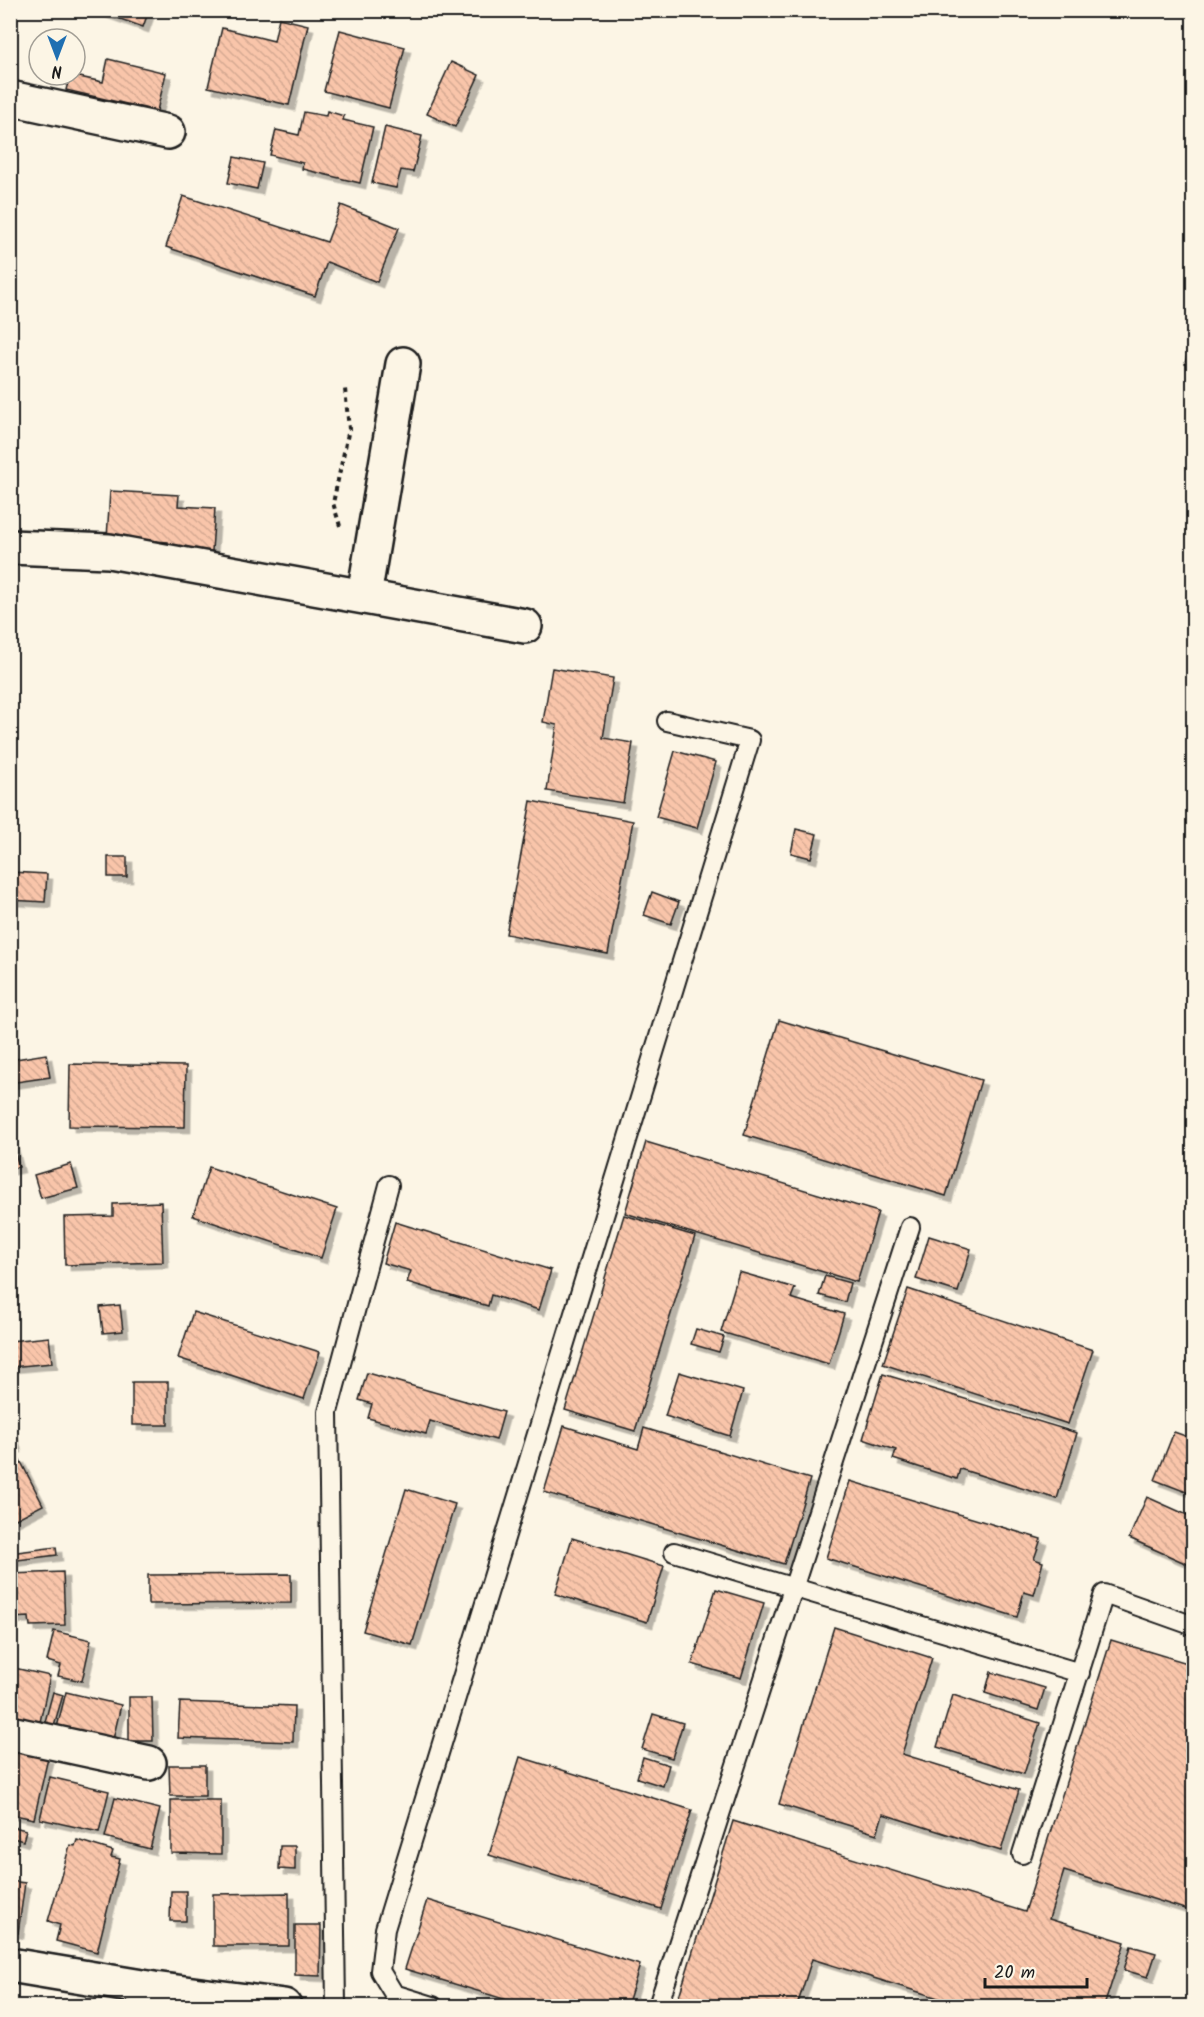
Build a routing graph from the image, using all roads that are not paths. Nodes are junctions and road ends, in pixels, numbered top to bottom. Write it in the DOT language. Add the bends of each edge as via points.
graph roads {
  1 [pos="10,98"];
  2 [pos="168,132"];
  3 [pos="404,364"];
  4 [pos="10,547"];
  5 [pos="364,596"];
  6 [pos="525,626"];
  7 [pos="667,721"];
  8 [pos="389,1185"];
  9 [pos="910,1227"];
  10 [pos="674,1552"];
  11 [pos="793,1588"];
  12 [pos="1194,1626"];
  13 [pos="1080,1673"];
  14 [pos="10,1733"];
  15 [pos="149,1763"];
  16 [pos="1022,1854"];
  17 [pos="10,1965"];
  18 [pos="284,2007"];
  19 [pos="336,2007"];
  20 [pos="433,2007"];
  21 [pos="658,2007"];
  1 -- 2 [label="street"];
  3 -- 5 [label="street"];
  4 -- 5 [label="street" via="109,551"];
  5 -- 6 [label="street"];
  7 -- 20 [label="lane" via="750,740 385,1929 380,1971 394,1994"];
  8 -- 19 [label="lane" via="328,1412"];
  9 -- 11 [label="lane"];
  10 -- 11 [label="lane"];
  11 -- 13 [label="lane"];
  11 -- 21 [label="lane"];
  12 -- 13 [label="lane" via="1104,1594"];
  13 -- 16 [label="lane"];
  14 -- 15 [label="street"];
  17 -- 18 [label="street"];
}
